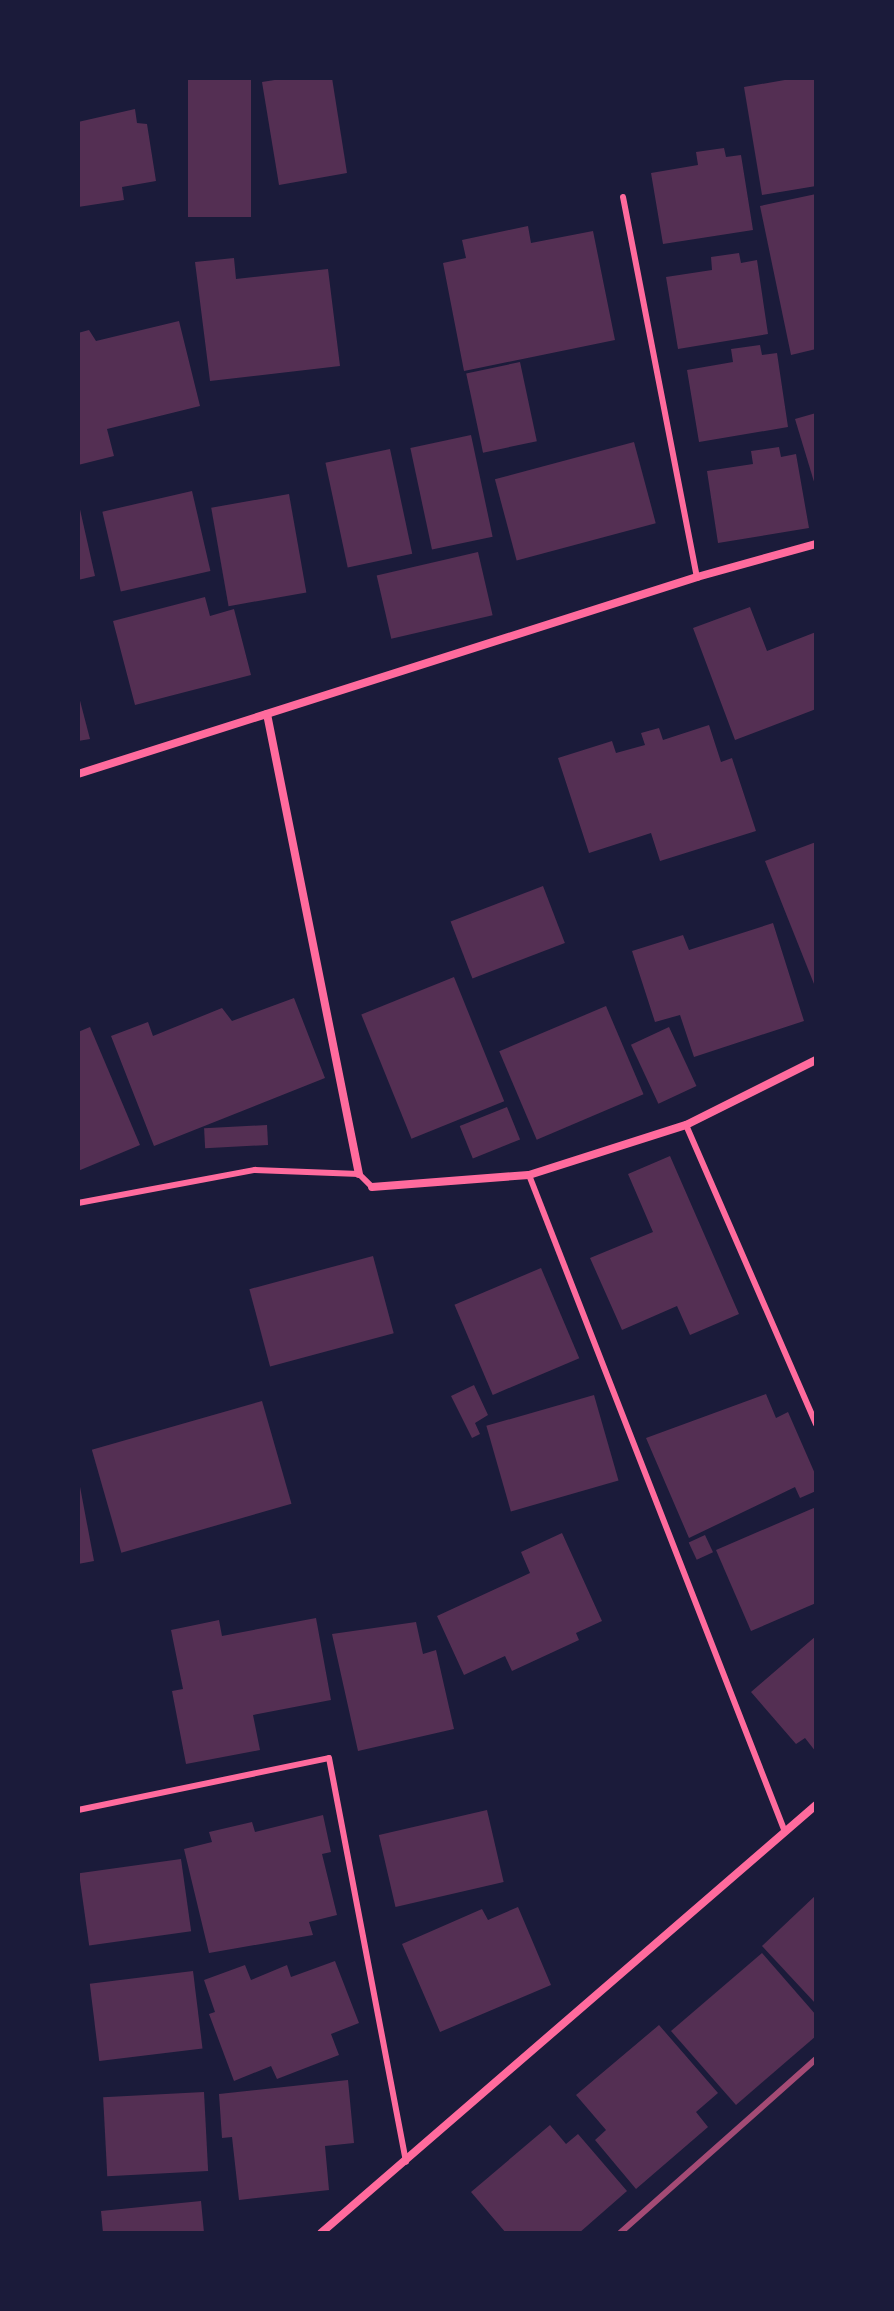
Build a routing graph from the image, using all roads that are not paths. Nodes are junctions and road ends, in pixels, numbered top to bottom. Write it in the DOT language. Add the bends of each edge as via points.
graph roads {
  1 [pos="623,197"];
  2 [pos="816,544"];
  3 [pos="697,577"];
  4 [pos="267,714"];
  5 [pos="78,774"];
  6 [pos="816,1060"];
  7 [pos="686,1125"];
  8 [pos="359,1174"];
  9 [pos="529,1175"];
  10 [pos="372,1187"];
  11 [pos="78,1203"];
  12 [pos="816,1424"];
  13 [pos="816,1805"];
  14 [pos="78,1810"];
  15 [pos="785,1832"];
  16 [pos="406,2162"];
  17 [pos="321,2233"];
  1 -- 3 [label="lane"];
  2 -- 3 [label="street"];
  3 -- 4 [label="street"];
  4 -- 5 [label="street"];
  4 -- 8 [label="street"];
  6 -- 7 [label="street"];
  7 -- 9 [label="street"];
  7 -- 12 [label="lane"];
  8 -- 10 [label="lane"];
  8 -- 11 [label="lane" via="255,1170"];
  9 -- 10 [label="street"];
  9 -- 15 [label="lane"];
  13 -- 15 [label="street"];
  14 -- 16 [label="lane" via="329,1758"];
  15 -- 16 [label="street"];
  16 -- 17 [label="street"];
}
